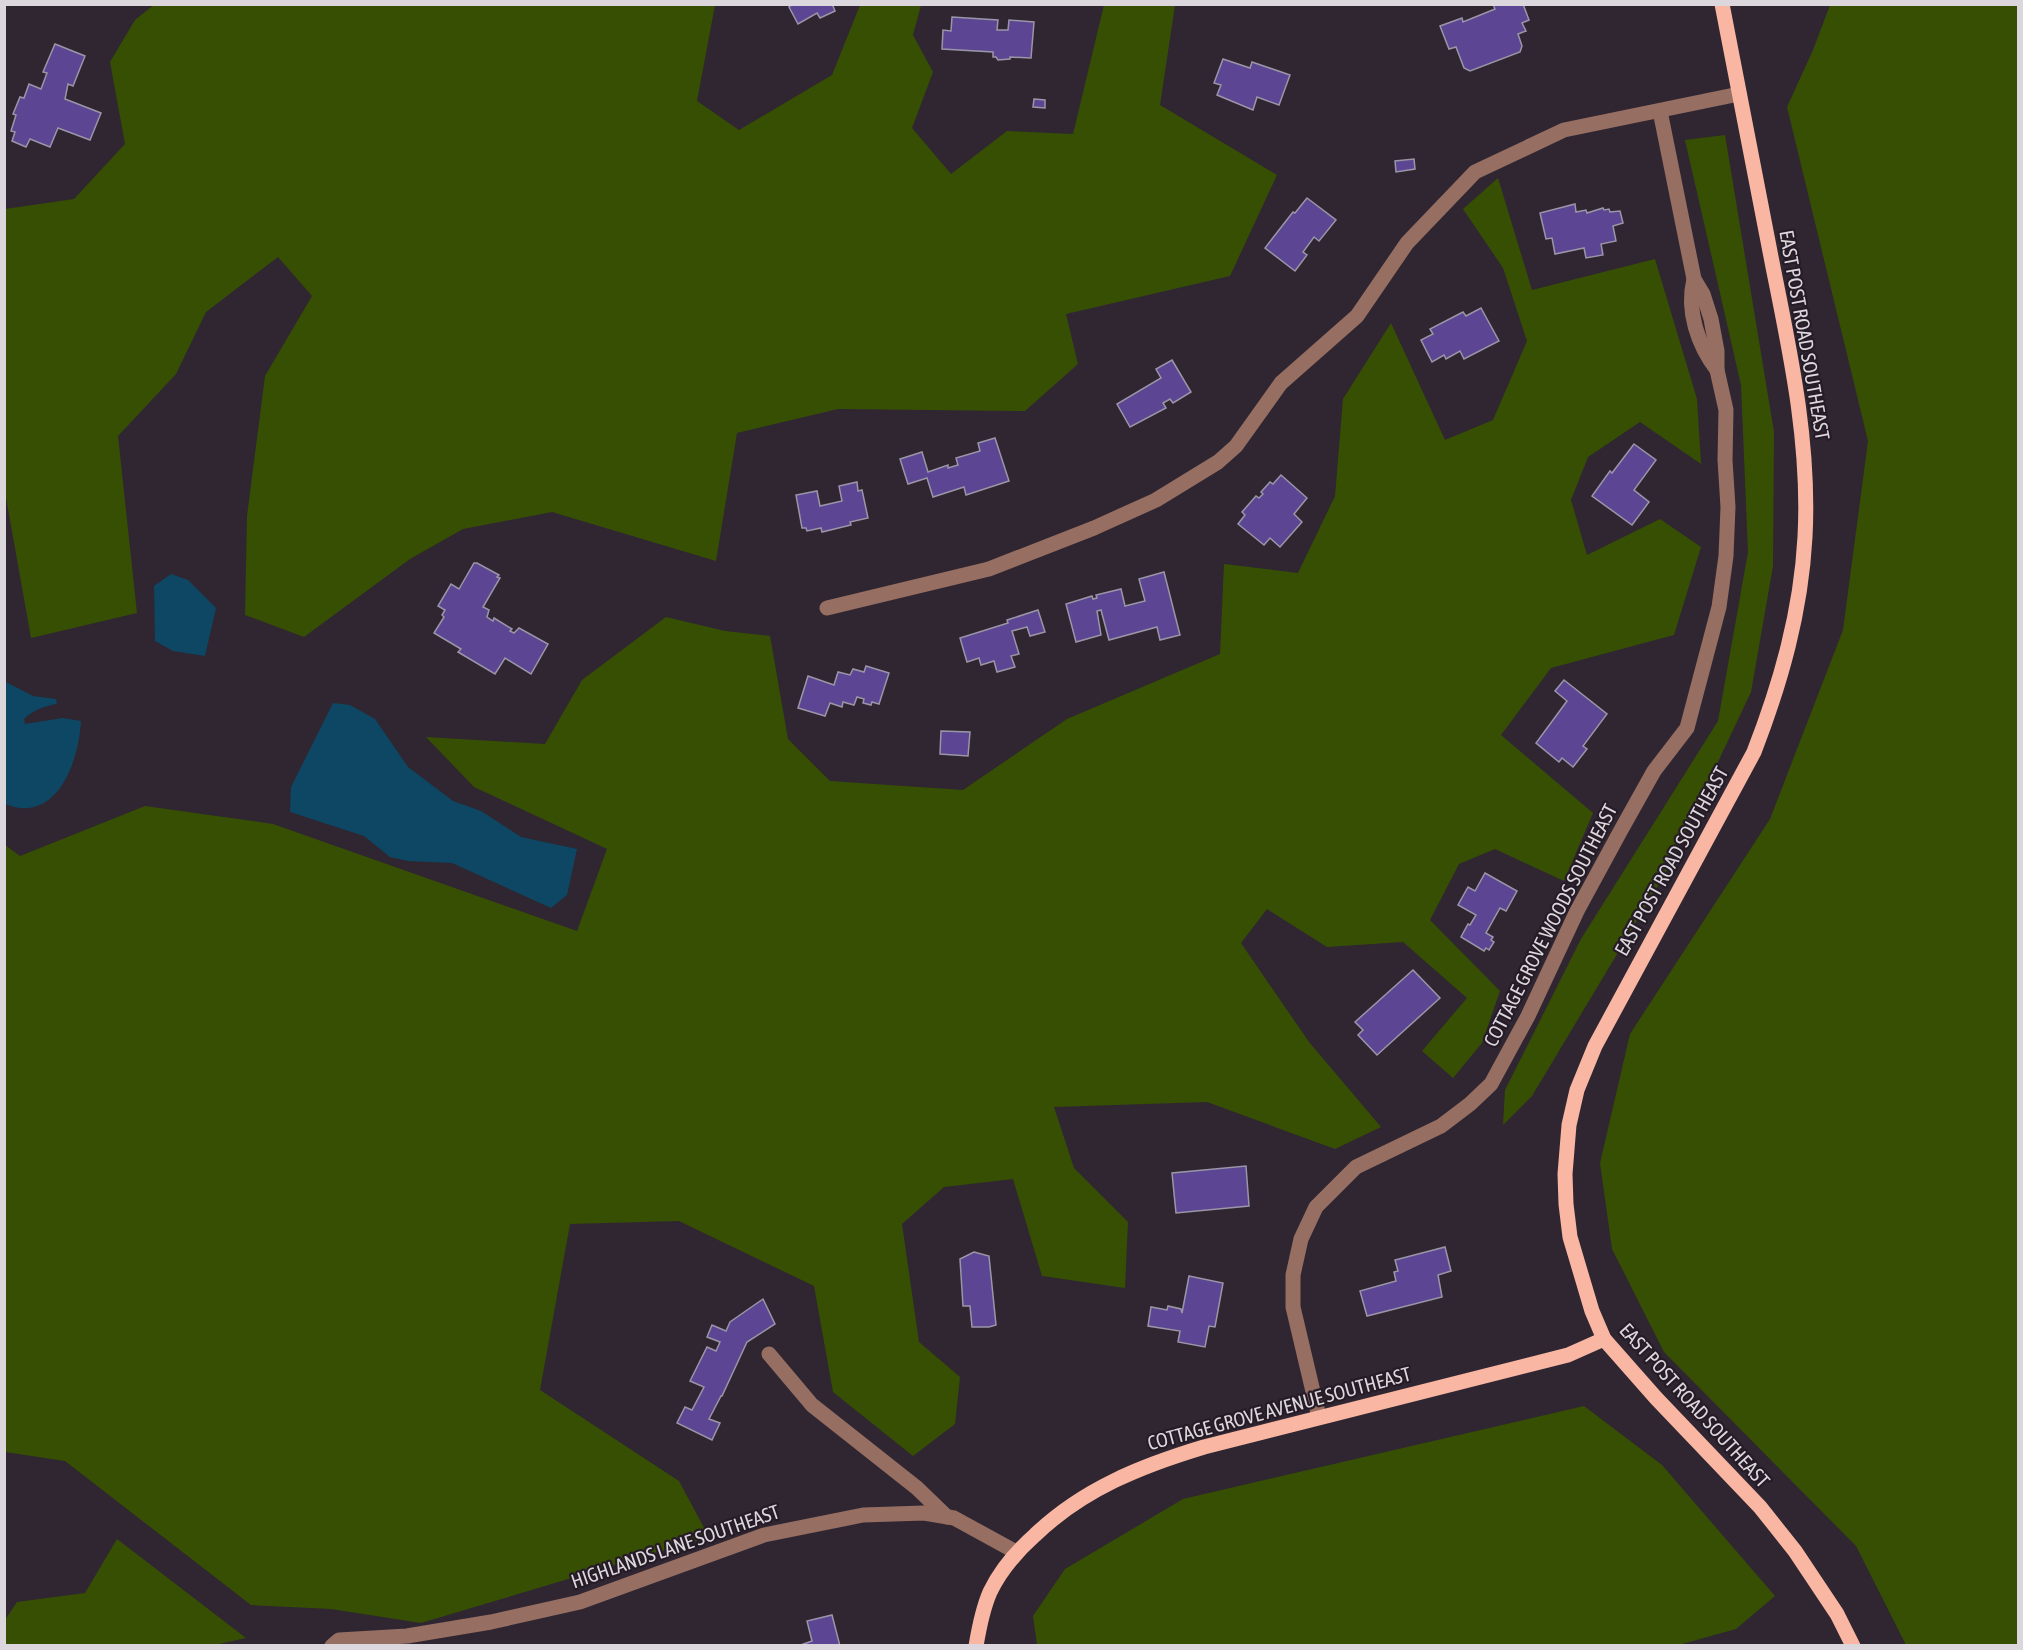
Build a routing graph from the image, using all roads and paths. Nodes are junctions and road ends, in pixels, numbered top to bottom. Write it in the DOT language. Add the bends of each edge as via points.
graph roads {
  1 [pos="1722,4"];
  2 [pos="1739,94"];
  3 [pos="1660,111"];
  4 [pos="827,608"];
  5 [pos="1604,1339"];
  6 [pos="769,1354"];
  7 [pos="1319,1417"];
  8 [pos="947,1517"];
  9 [pos="1016,1552"];
  10 [pos="332,1646"];
  11 [pos="976,1646"];
  12 [pos="1853,1646"];
  1 -- 2 [label="main road, EAST POST ROAD SOUTHEAST"];
  2 -- 3 [label="street"];
  2 -- 5 [label="main road, EAST POST ROAD SOUTHEAST" via="1802,427 1807,500 1800,594 1785,661 1754,752 1601,1036 1577,1090 1565,1154 1566,1204 1576,1261"];
  3 -- 4 [label="street" via="1564,130 1475,172 1407,243 1357,316 1281,383 1236,446 1218,462 1156,500 989,569"];
  3 -- 7 [label="street, COTTAGE GROVE WOODS SOUTHEAST" via="1694,279 1692,311 1706,355 1717,370 1726,410 1726,556 1719,607 1688,728 1654,771 1577,911 1491,1084 1441,1126 1356,1167 1316,1207 1301,1239 1293,1275 1293,1307"];
  5 -- 7 [label="main road, COTTAGE GROVE AVENUE SOUTHEAST" via="1568,1355"];
  5 -- 12 [label="main road, EAST POST ROAD SOUTHEAST" via="1760,1507 1837,1614"];
  6 -- 8 [label="street" via="812,1405 917,1488"];
  7 -- 9 [label="main road, COTTAGE GROVE AVENUE SOUTHEAST" via="1204,1447 1118,1477 1074,1502"];
  8 -- 9 [label="street, HIGHLANDS LANE SOUTHEAST"];
  8 -- 10 [label="street, HIGHLANDS LANE SOUTHEAST" via="924,1513 863,1515 793,1528 580,1602 407,1636 339,1640"];
  9 -- 11 [label="main road, COTTAGE GROVE AVENUE SOUTHEAST" via="989,1594"];
}
